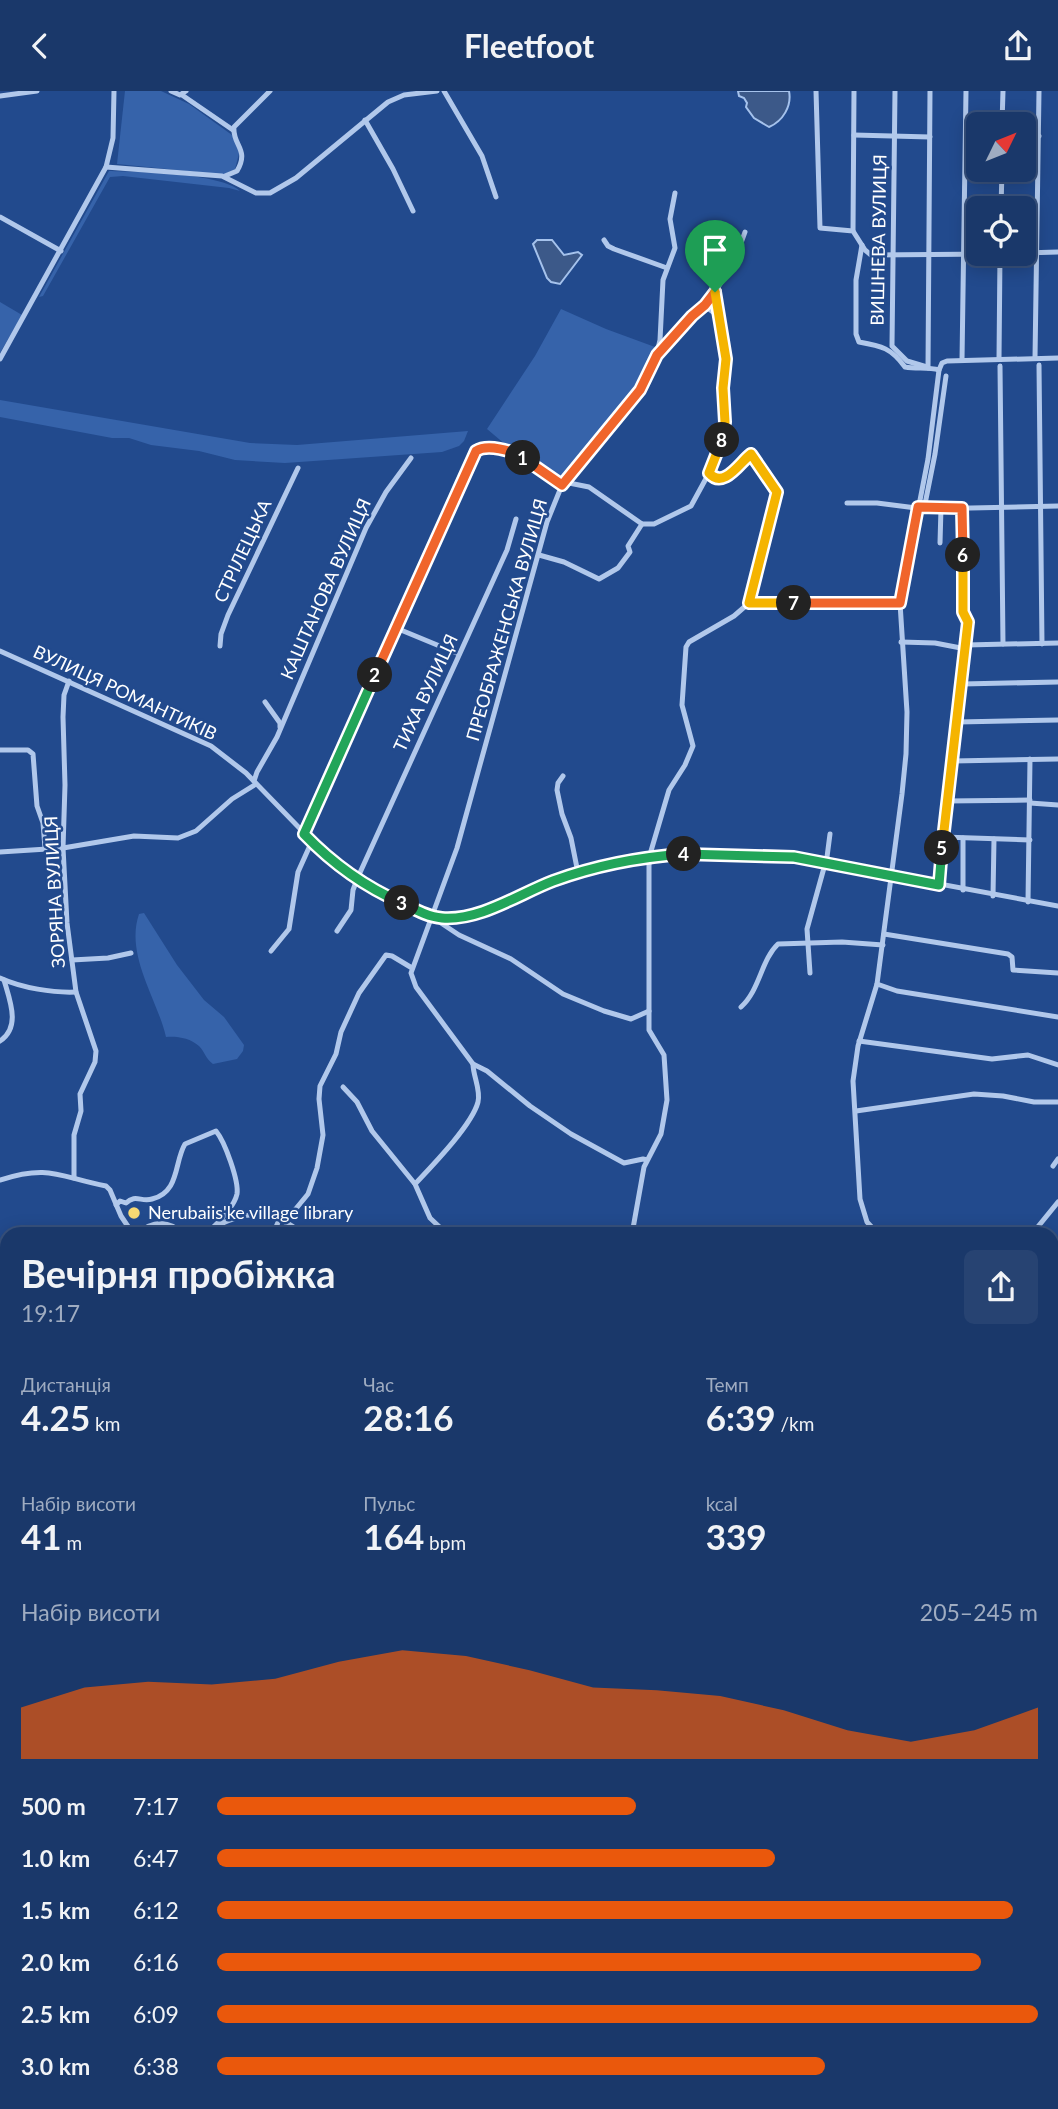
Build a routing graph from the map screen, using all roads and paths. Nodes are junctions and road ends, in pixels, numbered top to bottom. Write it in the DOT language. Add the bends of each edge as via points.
graph roads {
  1 [pos="37,91"];
  2 [pos="113,91"];
  3 [pos="171,91"];
  4 [pos="270,91"];
  5 [pos="438,91"];
  6 [pos="444,91"];
  7 [pos="816,91"];
  8 [pos="854,91"];
  9 [pos="895,91"];
  10 [pos="930,91"];
  11 [pos="966,91"];
  12 [pos="1003,91"];
  13 [pos="1039,91"];
  14 [pos="184,93"];
  15 [pos="0,96"];
  16 [pos="1002,112"];
  17 [pos="365,120"];
  18 [pos="233,130"];
  19 [pos="855,135"];
  20 [pos="895,136"];
  21 [pos="1039,136"];
  22 [pos="930,137"];
  23 [pos="106,167"];
  24 [pos="222,176"];
  25 [pos="674,193"];
  26 [pos="496,197"];
  27 [pos="412,211"];
  28 [pos="0,217"];
  29 [pos="853,231"];
  30 [pos="745,232"];
  31 [pos="604,240"];
  32 [pos="862,245"];
  33 [pos="61,251"];
  34 [pos="1038,252"];
  35 [pos="1058,252"];
  36 [pos="892,255"];
  37 [pos="964,255"];
  38 [pos="928,256"];
  39 [pos="1000,266"];
  40 [pos="667,268"];
  41 [pos="715,292"];
  42 [pos="700,309"];
  43 [pos="717,315"];
  44 [pos="657,355"];
  45 [pos="1035,358"];
  46 [pos="1058,358"];
  47 [pos="0,359"];
  48 [pos="962,360"];
  49 [pos="1000,363"];
  50 [pos="1039,365"];
  51 [pos="928,367"];
  52 [pos="939,370"];
  53 [pos="946,376"];
  54 [pos="939,380"];
  55 [pos="411,458"];
  56 [pos="298,468"];
  57 [pos="709,473"];
  58 [pos="563,483"];
  59 [pos="848,503"];
  60 [pos="1058,506"];
  61 [pos="1001,507"];
  62 [pos="1041,507"];
  63 [pos="921,508"];
  64 [pos="941,508"];
  65 [pos="962,508"];
  66 [pos="516,519"];
  67 [pos="642,524"];
  68 [pos="940,543"];
  69 [pos="538,555"];
  70 [pos="749,603"];
  71 [pos="900,603"];
  72 [pos="396,628"];
  73 [pos="901,642"];
  74 [pos="1058,643"];
  75 [pos="1042,644"];
  76 [pos="1003,645"];
  77 [pos="219,646"];
  78 [pos="966,647"];
  79 [pos="0,651"];
  80 [pos="459,654"];
  81 [pos="69,681"];
  82 [pos="1058,682"];
  83 [pos="962,684"];
  84 [pos="265,702"];
  85 [pos="1058,720"];
  86 [pos="958,722"];
  87 [pos="280,730"];
  88 [pos="0,750"];
  89 [pos="1030,759"];
  90 [pos="1058,759"];
  91 [pos="953,761"];
  92 [pos="563,776"];
  93 [pos="255,783"];
  94 [pos="946,800"];
  95 [pos="1030,801"];
  96 [pos="1058,805"];
  97 [pos="304,834"];
  98 [pos="830,834"];
  99 [pos="943,837"];
  100 [pos="963,838"];
  101 [pos="994,839"];
  102 [pos="1030,840"];
  103 [pos="312,842"];
  104 [pos="45,848"];
  105 [pos="64,848"];
  106 [pos="0,852"];
  107 [pos="650,858"];
  108 [pos="825,862"];
  109 [pos="578,873"];
  110 [pos="891,876"];
  111 [pos="358,877"];
  112 [pos="939,885"];
  113 [pos="963,890"];
  114 [pos="993,896"];
  115 [pos="1028,901"];
  116 [pos="1058,906"];
  117 [pos="432,917"];
  118 [pos="337,931"];
  119 [pos="884,934"];
  120 [pos="806,943"];
  121 [pos="883,945"];
  122 [pos="271,951"];
  123 [pos="131,953"];
  124 [pos="72,960"];
  125 [pos="412,968"];
  126 [pos="810,973"];
  127 [pos="1058,973"];
  128 [pos="2,979"];
  129 [pos="877,984"];
  130 [pos="76,992"];
  131 [pos="741,1007"];
  132 [pos="649,1011"];
  133 [pos="1058,1017"];
  134 [pos="0,1041"];
  135 [pos="859,1041"];
  136 [pos="473,1064"];
  137 [pos="1058,1065"];
  138 [pos="343,1087"];
  139 [pos="1058,1102"];
  140 [pos="856,1111"];
  141 [pos="1058,1159"];
  142 [pos="647,1160"];
  143 [pos="1053,1166"];
  144 [pos="74,1178"];
  145 [pos="0,1180"];
  146 [pos="415,1184"];
  147 [pos="1058,1202"];
  148 [pos="126,1203"];
  149 [pos="116,1205"];
  150 [pos="121,1213"];
  151 [pos="282,1221"];
  152 [pos="131,1227"];
  153 [pos="146,1227"];
  154 [pos="175,1227"];
  155 [pos="214,1227"];
  156 [pos="278,1227"];
  157 [pos="292,1227"];
  158 [pos="437,1227"];
  159 [pos="633,1227"];
  160 [pos="872,1227"];
  161 [pos="1038,1227"];
  1 -- 15 [label="street"];
  2 -- 23 [label="street" via="113,138"];
  3 -- 14 [label="street"];
  4 -- 18 [label="street"];
  5 -- 17 [label="street" via="397,97"];
  6 -- 26 [label="street" via="482,156"];
  7 -- 29 [label="street" via="820,228"];
  8 -- 19 [label="street"];
  9 -- 20 [label="street, ВИШНЕВА ВУЛИЦЯ"];
  10 -- 22 [label="street"];
  11 -- 37 [label="street"];
  12 -- 16 [label="street"];
  13 -- 21 [label="street"];
  14 -- 18 [label="street"];
  17 -- 24 [label="street" via="275,192 261,194"];
  17 -- 27 [label="street"];
  18 -- 24 [label="street" via="242,148 242,162 232,175"];
  19 -- 20 [label="street"];
  19 -- 29 [label="street"];
  20 -- 22 [label="street"];
  20 -- 36 [label="street, ВИШНЕВА ВУЛИЦЯ"];
  21 -- 34 [label="street"];
  22 -- 38 [label="street"];
  23 -- 24 [label="street"];
  23 -- 33 [label="street"];
  25 -- 40 [label="street, ПРЕОБРАЖЕНСЬКА ВУЛИЦЯ" via="670,219 675,248"];
  28 -- 33 [label="street"];
  29 -- 32 [label="street"];
  30 -- 41 [label="street, ПРЕОБРАЖЕНСЬКА ВУЛИЦЯ" via="733,265"];
  31 -- 40 [label="street" via="614,249"];
  32 -- 36 [label="street" via="871,255"];
  32 -- 51 [label="street" via="856,280 857,339 892,351 905,367"];
  33 -- 47 [label="street"];
  34 -- 35 [label="street"];
  34 -- 45 [label="street"];
  36 -- 38 [label="street"];
  36 -- 51 [label="street, ВИШНЕВА ВУЛИЦЯ" via="892,346 907,361"];
  37 -- 38 [label="street"];
  37 -- 48 [label="street"];
  38 -- 51 [label="street"];
  39 -- 49 [label="street"];
  40 -- 44 [label="street, ПРЕОБРАЖЕНСЬКА ВУЛИЦЯ" via="660,294"];
  41 -- 42 [label="street, ПРЕОБРАЖЕНСЬКА ВУЛИЦЯ"];
  41 -- 43 [label="street"];
  42 -- 43 [label="street"];
  42 -- 44 [label="street, ПРЕОБРАЖЕНСЬКА ВУЛИЦЯ"];
  43 -- 57 [label="street" via="726,359 725,422"];
  44 -- 58 [label="street, ПРЕОБРАЖЕНСЬКА ВУЛИЦЯ" via="640,390"];
  45 -- 46 [label="street"];
  45 -- 49 [label="street"];
  48 -- 49 [label="street"];
  48 -- 52 [label="street" via="942,363"];
  49 -- 61 [label="street"];
  50 -- 62 [label="street"];
  51 -- 52 [label="street"];
  51 -- 54 [label="street"];
  52 -- 54 [label="street"];
  53 -- 63 [label="street" via="935,454"];
  54 -- 63 [label="street"];
  55 -- 87 [label="street, КАШТАНОВА ВУЛИЦЯ" via="366,528"];
  56 -- 77 [label="street, СТРІЛЕЦЬКА" via="228,615"];
  57 -- 67 [label="street" via="691,506 662,522"];
  57 -- 70 [label="street" via="714,479 729,475 751,454 777,492"];
  58 -- 67 [label="street" via="589,487"];
  58 -- 69 [label="street, ПРЕОБРАЖЕНСЬКА ВУЛИЦЯ"];
  58 -- 72 [label="street" via="515,453 482,447 476,451"];
  59 -- 63 [label="street"];
  60 -- 62 [label="street"];
  61 -- 62 [label="street"];
  61 -- 65 [label="street"];
  61 -- 76 [label="street"];
  62 -- 75 [label="street"];
  63 -- 64 [label="street"];
  63 -- 71 [label="street"];
  64 -- 65 [label="street"];
  64 -- 68 [label="street"];
  65 -- 78 [label="street"];
  66 -- 80 [label="street, ТИХА ВУЛИЦЯ" via="507,550"];
  67 -- 69 [label="street" via="623,562 598,579"];
  69 -- 117 [label="street, ПРЕОБРАЖЕНСЬКА ВУЛИЦЯ" via="457,848"];
  70 -- 71 [label="street"];
  70 -- 107 [label="street" via="686,647 682,705 694,746 669,790"];
  71 -- 73 [label="street"];
  72 -- 80 [label="street"];
  72 -- 97 [label="street"];
  73 -- 78 [label="street"];
  73 -- 110 [label="street" via="906,754"];
  74 -- 75 [label="street"];
  75 -- 76 [label="street"];
  76 -- 78 [label="street"];
  78 -- 83 [label="street"];
  79 -- 81 [label="street, ВУЛИЦЯ РОМАНТИКІВ"];
  80 -- 111 [label="street, ТИХА ВУЛИЦЯ"];
  81 -- 93 [label="street, ВУЛИЦЯ РОМАНТИКІВ" via="211,746"];
  81 -- 105 [label="street, ЗОРЯНА ВУЛИЦЯ" via="63,717"];
  82 -- 83 [label="street"];
  83 -- 86 [label="street"];
  84 -- 87 [label="street"];
  85 -- 86 [label="street"];
  86 -- 91 [label="street"];
  87 -- 93 [label="street, КАШТАНОВА ВУЛИЦЯ"];
  88 -- 104 [label="street" via="33,754"];
  89 -- 90 [label="street"];
  89 -- 91 [label="street"];
  89 -- 95 [label="street"];
  91 -- 94 [label="street"];
  92 -- 109 [label="street" via="557,790"];
  93 -- 97 [label="street, ВУЛИЦЯ РОМАНТИКІВ"];
  93 -- 105 [label="street" via="196,831 178,838 134,836"];
  94 -- 95 [label="street"];
  94 -- 99 [label="street"];
  95 -- 96 [label="street"];
  95 -- 102 [label="street"];
  97 -- 103 [label="street, ВУЛИЦЯ РОМАНТИКІВ"];
  98 -- 108 [label="street"];
  99 -- 100 [label="street"];
  99 -- 112 [label="street"];
  100 -- 101 [label="street"];
  100 -- 113 [label="street"];
  101 -- 102 [label="street"];
  101 -- 114 [label="street"];
  102 -- 115 [label="street"];
  103 -- 111 [label="street, ВУЛИЦЯ РОМАНТИКІВ"];
  103 -- 122 [label="street" via="298,872 289,929"];
  104 -- 105 [label="street"];
  104 -- 106 [label="street"];
  105 -- 124 [label="street, ЗОРЯНА ВУЛИЦЯ"];
  107 -- 108 [label="street" via="742,854"];
  107 -- 109 [label="street"];
  107 -- 132 [label="street"];
  108 -- 110 [label="street"];
  108 -- 120 [label="street"];
  109 -- 117 [label="street" via="469,916"];
  110 -- 112 [label="street"];
  110 -- 119 [label="street"];
  111 -- 117 [label="street, ВУЛИЦЯ РОМАНТИКІВ" via="383,895"];
  111 -- 118 [label="street, ТИХА ВУЛИЦЯ" via="351,910"];
  112 -- 113 [label="street"];
  113 -- 114 [label="street"];
  114 -- 115 [label="street"];
  115 -- 116 [label="street"];
  117 -- 125 [label="street, ПРЕОБРАЖЕНСЬКА ВУЛИЦЯ"];
  117 -- 132 [label="street, ВУЛИЦЯ РОМАНТИКІВ" via="581,1003 631,1019"];
  119 -- 121 [label="street"];
  119 -- 127 [label="street" via="1008,954 1013,969"];
  120 -- 121 [label="street"];
  120 -- 126 [label="street"];
  120 -- 131 [label="street" via="775,947"];
  121 -- 129 [label="street"];
  123 -- 124 [label="street"];
  124 -- 130 [label="street, ЗОРЯНА ВУЛИЦЯ"];
  125 -- 136 [label="street" via="416,987"];
  125 -- 151 [label="street" via="386,955 359,993 320,1086 323,1135 317,1168 308,1193"];
  128 -- 130 [label="street"];
  128 -- 134 [label="street" via="13,1024"];
  129 -- 133 [label="street"];
  129 -- 135 [label="street"];
  130 -- 144 [label="street, ЗОРЯНА ВУЛИЦЯ" via="96,1051 80,1094"];
  132 -- 142 [label="street" via="649,1030 666,1065 667,1100 661,1134"];
  135 -- 137 [label="street" via="992,1059 1028,1055"];
  135 -- 140 [label="street" via="853,1081"];
  136 -- 142 [label="street" via="571,1134 624,1163"];
  136 -- 146 [label="street" via="479,1101 471,1118"];
  138 -- 146 [label="street"];
  139 -- 140 [label="street" via="974,1094"];
  140 -- 160 [label="street" via="860,1199"];
  141 -- 143 [label="street"];
  142 -- 159 [label="street"];
  144 -- 145 [label="street" via="32,1171"];
  144 -- 149 [label="street" via="106,1186"];
  146 -- 158 [label="street"];
  147 -- 161 [label="street"];
  148 -- 149 [label="street"];
  148 -- 150 [label="street"];
  148 -- 155 [label="street" via="162,1195 174,1181 185,1144 216,1131 234,1170 237,1190 234,1202"];
  149 -- 150 [label="street"];
  150 -- 152 [label="street"];
  151 -- 155 [label="street" via="248,1213"];
  151 -- 156 [label="street"];
  151 -- 157 [label="street"];
  153 -- 154 [label="street" via="162,1223"];
}
